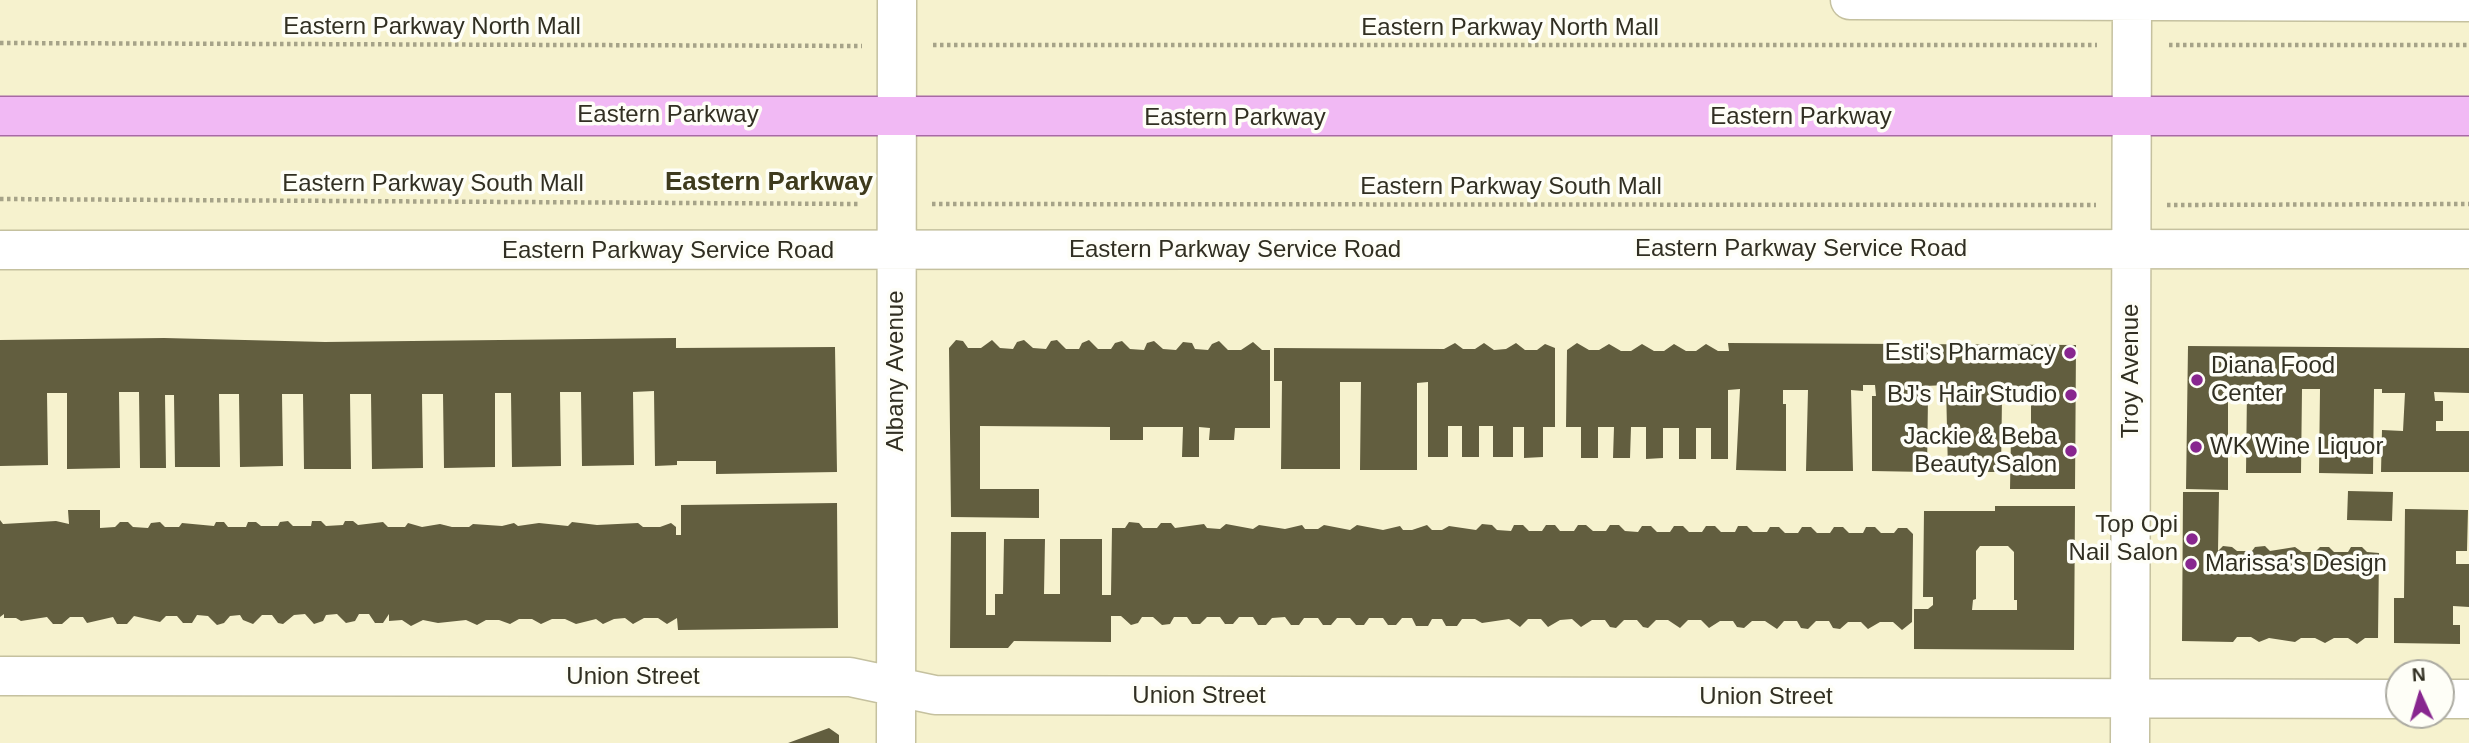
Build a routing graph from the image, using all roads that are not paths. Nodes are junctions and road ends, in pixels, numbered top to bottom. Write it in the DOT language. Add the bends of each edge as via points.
graph roads {
  1 [pos="897,0"];
  2 [pos="1850,0"];
  3 [pos="2132,1"];
  4 [pos="2469,2"];
  5 [pos="0,116"];
  6 [pos="896,116"];
  7 [pos="2469,116"];
  8 [pos="2132,118"];
  9 [pos="2131,248"];
  10 [pos="2469,249"];
  11 [pos="0,250"];
  12 [pos="895,251"];
  13 [pos="0,676"];
  14 [pos="896,687"];
  15 [pos="2130,698"];
  16 [pos="2385,699"];
  17 [pos="896,743"];
  18 [pos="2130,743"];
  1 -- 6 [label="street, Albany Avenue"];
  2 -- 3 [label="street"];
  3 -- 4 [label="street"];
  3 -- 8 [label="street, Troy Avenue"];
  5 -- 6 [label="main road, Eastern Parkway"];
  6 -- 8 [label="main road, Eastern Parkway"];
  6 -- 12 [label="street, Albany Avenue"];
  7 -- 8 [label="main road, Eastern Parkway"];
  8 -- 9 [label="street, Troy Avenue"];
  9 -- 10 [label="street, Eastern Parkway Service Road"];
  9 -- 12 [label="street, Eastern Parkway Service Road"];
  9 -- 15 [label="street, Troy Avenue"];
  11 -- 12 [label="street, Eastern Parkway Service Road"];
  12 -- 14 [label="street, Albany Avenue"];
  13 -- 14 [label="street, Union Street" via="850,677"];
  14 -- 15 [label="street, Union Street" via="935,695"];
  14 -- 17 [label="street, Albany Avenue"];
  15 -- 16 [label="street, Union Street"];
  15 -- 18 [label="street, Troy Avenue"];
}
